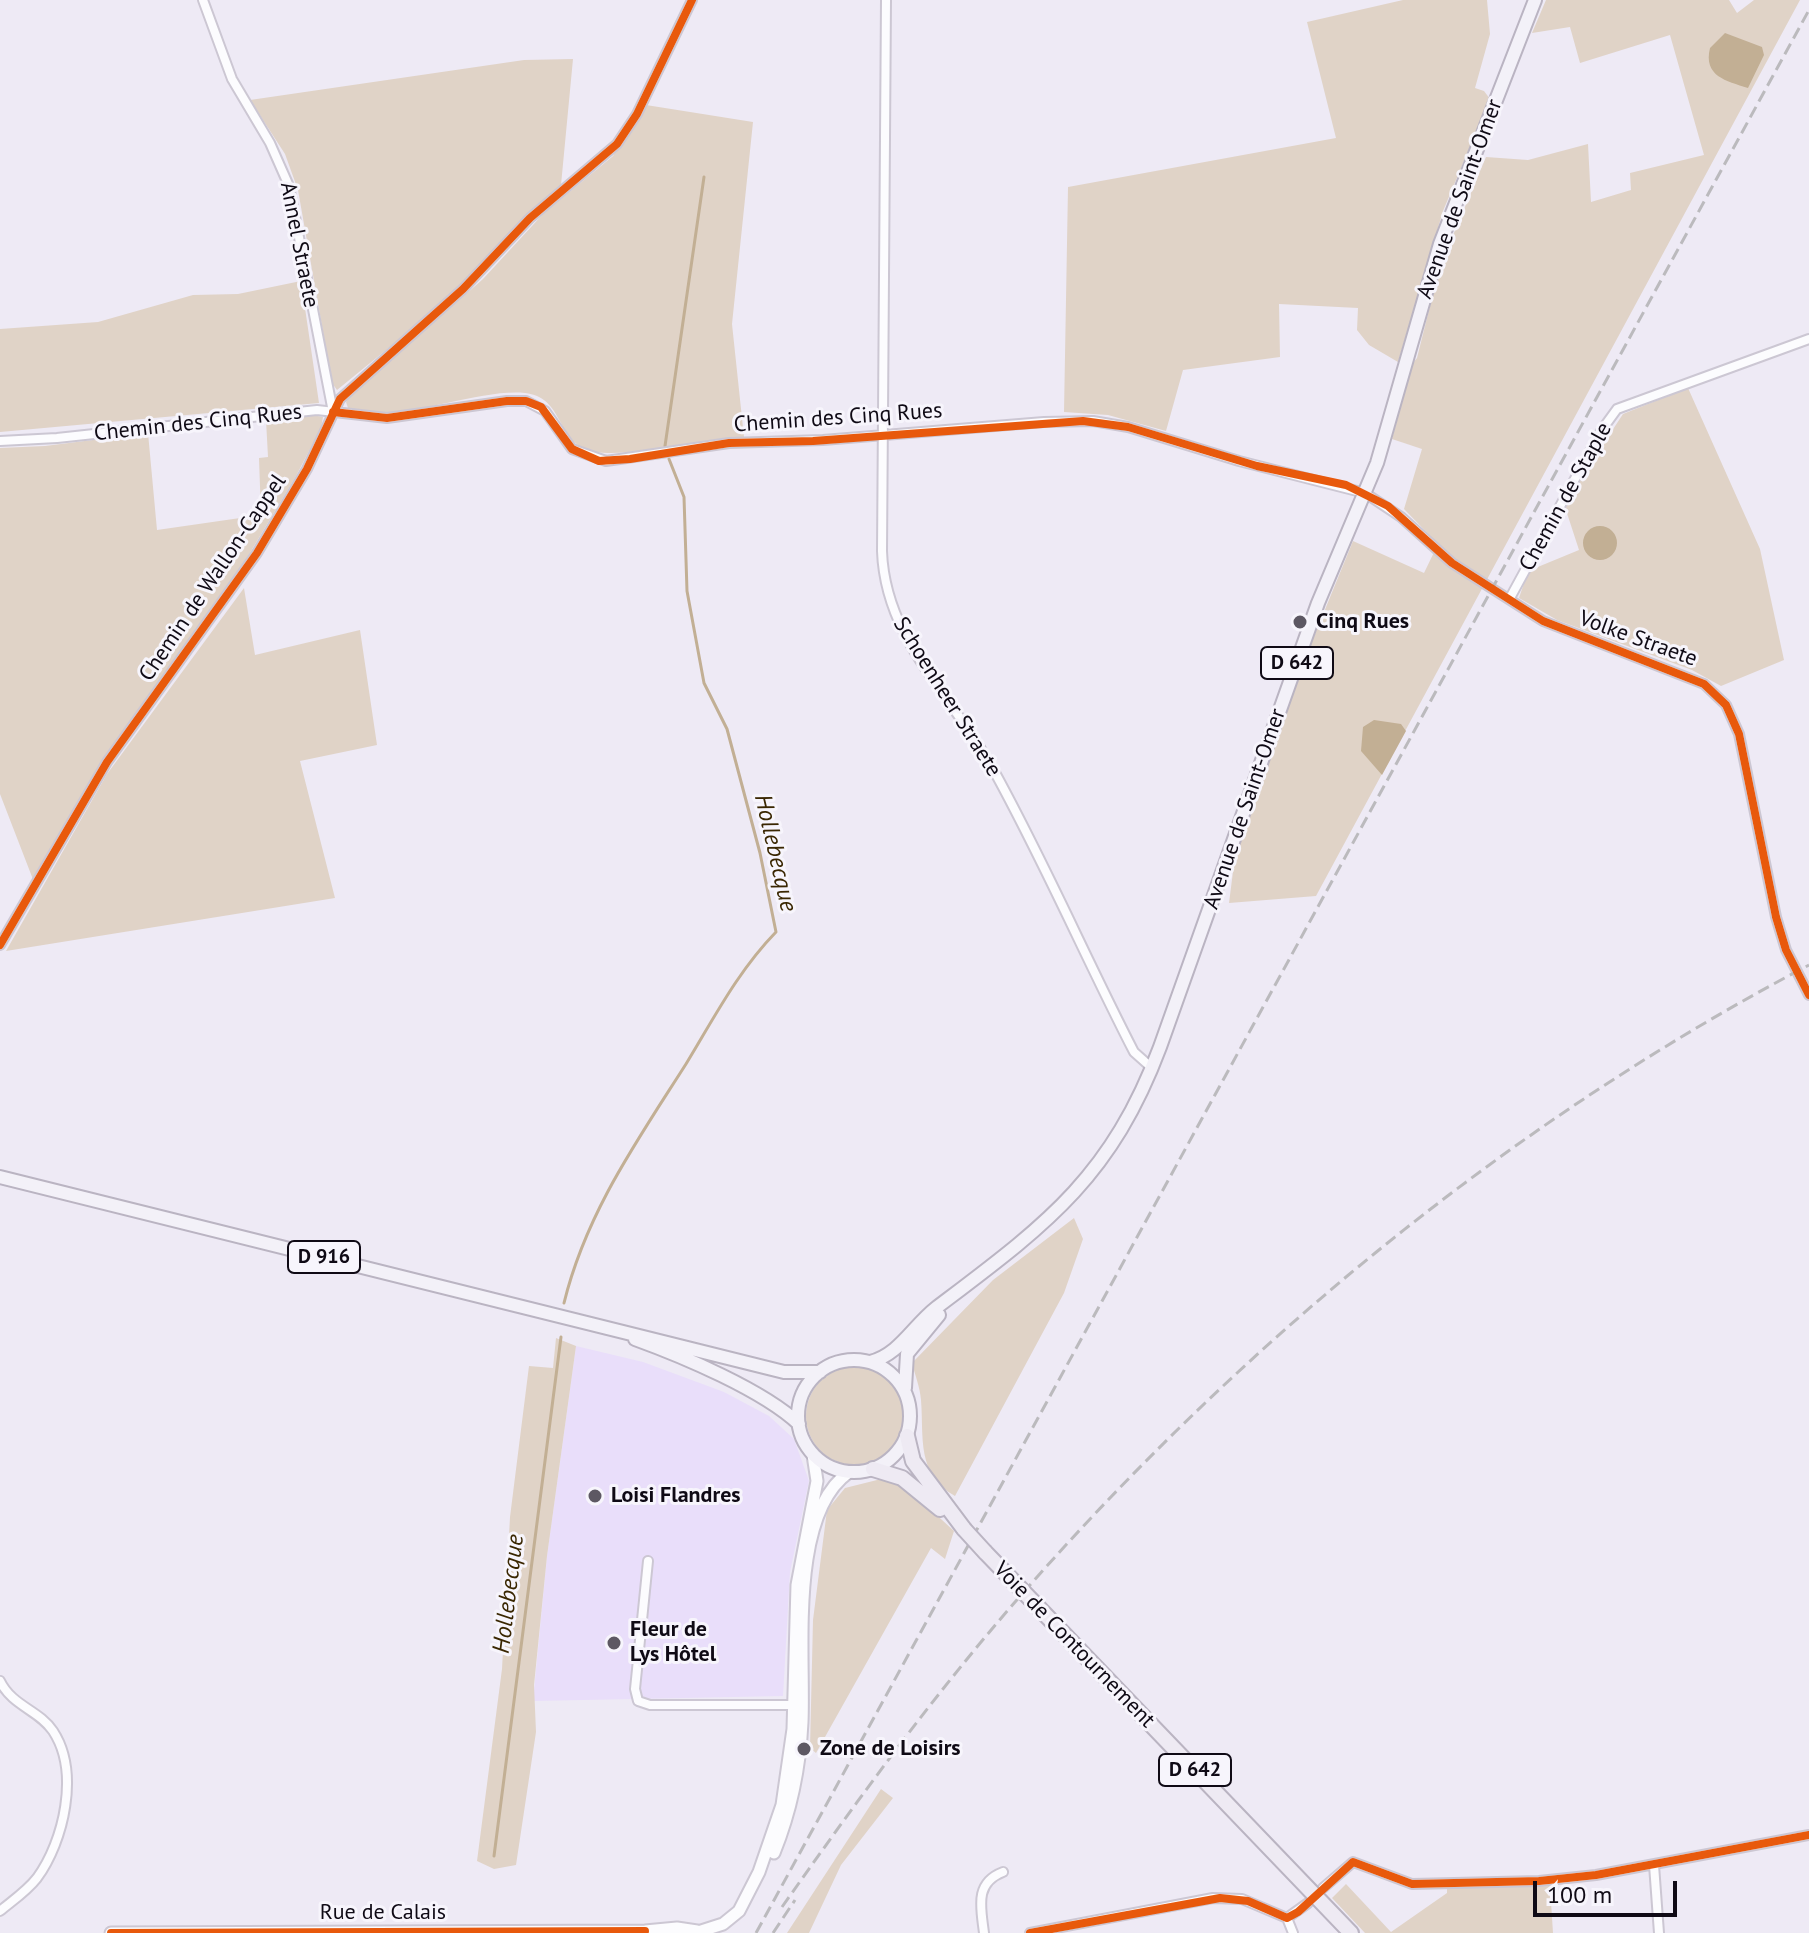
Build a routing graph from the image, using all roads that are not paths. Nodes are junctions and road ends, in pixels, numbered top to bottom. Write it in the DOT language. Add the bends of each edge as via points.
graph roads {
  1 [pos="203,0"];
  2 [pos="692,0"];
  3 [pos="886,0"];
  4 [pos="1535,0"];
  5 [pos="1809,339"];
  6 [pos="333,412"];
  7 [pos="884,435"];
  8 [pos="0,441"];
  9 [pos="1365,493"];
  10 [pos="1510,598"];
  11 [pos="0,945"];
  12 [pos="1809,995"];
  13 [pos="1152,1068"];
  14 [pos="0,1177"];
  15 [pos="963,1291"];
  16 [pos="594,1325"];
  17 [pos="870,1362"];
  18 [pos="820,1372"];
  19 [pos="905,1391"];
  20 [pos="799,1424"];
  21 [pos="907,1436"];
  22 [pos="813,1455"];
  23 [pos="873,1469"];
  24 [pos="849,1472"];
  25 [pos="964,1529"];
  26 [pos="648,1561"];
  27 [pos="0,1681"];
  28 [pos="798,1705"];
  29 [pos="1809,1835"];
  30 [pos="1654,1865"];
  31 [pos="1003,1872"];
  32 [pos="1323,1888"];
  33 [pos="1308,1903"];
  34 [pos="0,1911"];
  35 [pos="1287,1918"];
  36 [pos="705,1931"];
  37 [pos="267,1932"];
  38 [pos="650,1932"];
  39 [pos="111,1933"];
  40 [pos="729,1933"];
  41 [pos="984,1933"];
  42 [pos="1030,1933"];
  43 [pos="1293,1933"];
  44 [pos="1351,1933"];
  45 [pos="1659,1933"];
  1 -- 6 [label="street, Annel Straete" via="232,79 289,186"];
  2 -- 6 [label="street, Chemin de Wallon-Cappel" via="617,144 530,218 463,289 350,388"];
  3 -- 7 [label="street, Schoenheer Straete"];
  4 -- 9 [label="main road, Avenue de Saint-Omer / D 642" via="1437,252"];
  5 -- 10 [label="street, Chemin de Staple" via="1617,409"];
  6 -- 7 [label="street, Chemin des Cinq Rues" via="387,418 526,401 545,411 572,449 606,461 729,443"];
  6 -- 8 [label="street, Chemin des Cinq Rues"];
  6 -- 11 [label="street, Chemin de Wallon-Cappel" via="257,553 107,762"];
  7 -- 9 [label="street, Chemin des Cinq Rues" via="1102,422"];
  7 -- 13 [label="street, Schoenheer Straete" via="884,574 898,625 994,769 1134,1052"];
  9 -- 10 [label="street, Volke Straete" via="1395,511 1452,563"];
  9 -- 13 [label="main road, Avenue de Saint-Omer / D 642" via="1314,614"];
  10 -- 12 [label="street, Volke Straete" via="1561,630 1699,680 1726,705 1741,742 1778,926"];
  13 -- 15 [label="main road, Avenue de Saint-Omer / D 642" via="1120,1134 1079,1189 1036,1233"];
  14 -- 16 [label="main road, D 916"];
  15 -- 17 [label="main road, Avenue de Saint-Omer / D 642" via="935,1309 889,1355"];
  15 -- 19 [label="main road, Avenue de Saint-Omer / D 642" via="910,1349"];
  16 -- 18 [label="main road, D 916" via="784,1372"];
  16 -- 20 [label="main road, D 916" via="695,1365"];
  17 -- 18 [label="main road" via="844,1361"];
  17 -- 19 [label="main road" via="892,1374"];
  18 -- 20 [label="main road" via="801,1398"];
  19 -- 21 [label="main road" via="911,1411"];
  20 -- 22 [label="main road"];
  21 -- 23 [label="main road" via="894,1456"];
  21 -- 25 [label="highway, Voie de Contournement" via="913,1461"];
  22 -- 24 [label="main road"];
  22 -- 28 [label="main road" via="817,1481 796,1596"];
  23 -- 24 [label="main road"];
  23 -- 25 [label="highway, Voie de Contournement" via="902,1478"];
  24 -- 28 [label="main road" via="826,1494 815,1528 803,1609"];
  25 -- 44 [label="highway, Voie de Contournement / D 642, bridge"];
  26 -- 28 [label="street" via="638,1701"];
  27 -- 34 [label="street" via="13,1700 54,1732 62,1750 66,1793 43,1869"];
  28 -- 36 [label="main road" via="768,1850 739,1911"];
  28 -- 40 [label="main road" via="797,1771 784,1828"];
  29 -- 30 [label="street"];
  30 -- 32 [label="street" via="1552,1880 1420,1884 1391,1879 1356,1862 1343,1867"];
  30 -- 45 [label="street"];
  31 -- 41 [label="street" via="981,1891"];
  33 -- 35 [label="street"];
  35 -- 42 [label="street" via="1248,1901 1220,1898"];
  35 -- 43 [label="street"];
  36 -- 38 [label="main road, Rue de Calais"];
  37 -- 38 [label="main road, Rue de Calais"];
  37 -- 39 [label="main road, Rue de Calais"];
}
